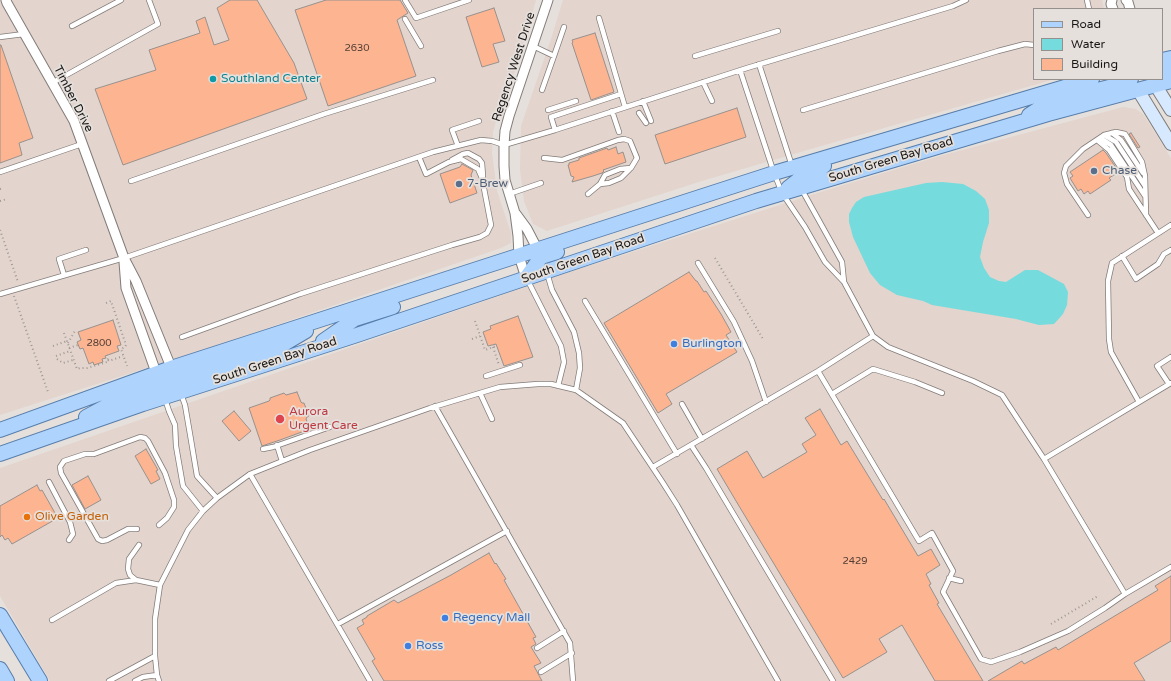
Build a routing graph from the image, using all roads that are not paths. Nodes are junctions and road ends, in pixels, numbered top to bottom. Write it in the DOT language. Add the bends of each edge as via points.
graph roads {
  1 [pos="6,0"];
  2 [pos="121,0"];
  3 [pos="149,0"];
  4 [pos="405,0"];
  5 [pos="469,0"];
  6 [pos="548,0"];
  7 [pos="966,0"];
  8 [pos="599,18"];
  9 [pos="405,19"];
  10 [pos="72,26"];
  11 [pos="564,27"];
  12 [pos="778,31"];
  13 [pos="25,34"];
  14 [pos="0,37"];
  15 [pos="1033,45"];
  16 [pos="421,46"];
  17 [pos="533,46"];
  18 [pos="554,56"];
  19 [pos="695,56"];
  20 [pos="759,64"];
  21 [pos="740,70"];
  22 [pos="434,80"];
  23 [pos="1089,80"];
  24 [pos="1150,80"];
  25 [pos="1156,80"];
  26 [pos="703,82"];
  27 [pos="52,83"];
  28 [pos="1134,83"];
  29 [pos="542,90"];
  30 [pos="621,94"];
  31 [pos="576,101"];
  32 [pos="712,101"];
  33 [pos="643,102"];
  34 [pos="625,107"];
  35 [pos="548,110"];
  36 [pos="803,110"];
  37 [pos="1171,110"];
  38 [pos="612,111"];
  39 [pos="639,113"];
  40 [pos="479,121"];
  41 [pos="651,121"];
  42 [pos="646,123"];
  43 [pos="555,130"];
  44 [pos="619,132"];
  45 [pos="1100,138"];
  46 [pos="82,144"];
  47 [pos="1171,144"];
  48 [pos="504,145"];
  49 [pos="458,146"];
  50 [pos="420,157"];
  51 [pos="544,158"];
  52 [pos="449,162"];
  53 [pos="631,168"];
  54 [pos="0,172"];
  55 [pos="775,176"];
  56 [pos="482,178"];
  57 [pos="797,178"];
  58 [pos="131,181"];
  59 [pos="541,183"];
  60 [pos="600,184"];
  61 [pos="1145,186"];
  62 [pos="782,193"];
  63 [pos="509,194"];
  64 [pos="588,194"];
  65 [pos="1146,197"];
  66 [pos="515,213"];
  67 [pos="1088,215"];
  68 [pos="1146,215"];
  69 [pos="1171,225"];
  70 [pos="671,229"];
  71 [pos="1158,233"];
  72 [pos="86,250"];
  73 [pos="1171,250"];
  74 [pos="539,253"];
  75 [pos="1122,256"];
  76 [pos="124,258"];
  77 [pos="520,258"];
  78 [pos="698,263"];
  79 [pos="547,271"];
  80 [pos="64,275"];
  81 [pos="526,278"];
  82 [pos="844,282"];
  83 [pos="0,294"];
  84 [pos="584,301"];
  85 [pos="873,336"];
  86 [pos="182,337"];
  87 [pos="309,350"];
  88 [pos="1171,357"];
  89 [pos="520,365"];
  90 [pos="818,371"];
  91 [pos="486,376"];
  92 [pos="176,381"];
  93 [pos="1170,383"];
  94 [pos="161,386"];
  95 [pos="558,386"];
  96 [pos="576,390"];
  97 [pos="480,393"];
  98 [pos="942,393"];
  99 [pos="832,394"];
  100 [pos="766,402"];
  101 [pos="1139,402"];
  102 [pos="682,404"];
  103 [pos="435,406"];
  104 [pos="492,420"];
  105 [pos="330,427"];
  106 [pos="1,429"];
  107 [pos="702,439"];
  108 [pos="277,445"];
  109 [pos="691,445"];
  110 [pos="263,449"];
  111 [pos="0,454"];
  112 [pos="676,454"];
  113 [pos="1044,459"];
  114 [pos="282,461"];
  115 [pos="653,467"];
  116 [pos="250,474"];
  117 [pos="48,482"];
  118 [pos="217,498"];
  119 [pos="203,511"];
  120 [pos="159,525"];
  121 [pos="137,529"];
  122 [pos="507,531"];
  123 [pos="70,540"];
  124 [pos="139,545"];
  125 [pos="1171,567"];
  126 [pos="949,578"];
  127 [pos="136,580"];
  128 [pos="961,581"];
  129 [pos="160,585"];
  130 [pos="1125,594"];
  131 [pos="0,615"];
  132 [pos="52,620"];
  133 [pos="338,624"];
  134 [pos="564,631"];
  135 [pos="537,648"];
  136 [pos="572,653"];
  137 [pos="155,656"];
  138 [pos="0,669"];
  139 [pos="541,672"];
  140 [pos="157,675"];
  141 [pos="7,681"];
  142 [pos="40,681"];
  143 [pos="109,681"];
  144 [pos="135,681"];
  145 [pos="159,681"];
  146 [pos="370,681"];
  147 [pos="573,681"];
  148 [pos="778,681"];
  149 [pos="832,681"];
  1 -- 13 [label="street, Timber Drive"];
  2 -- 10 [label="lane"];
  3 -- 27 [label="lane" via="158,24"];
  4 -- 5 [label="lane" via="416,18"];
  6 -- 17 [label="street, Regency West Drive"];
  7 -- 20 [label="lane"];
  8 -- 30 [label="lane"];
  9 -- 16 [label="lane"];
  11 -- 18 [label="lane"];
  12 -- 19 [label="lane"];
  13 -- 14 [label="lane"];
  13 -- 27 [label="street, Timber Drive"];
  15 -- 36 [label="lane" via="1025,44 998,51"];
  17 -- 18 [label="lane"];
  17 -- 48 [label="street, Regency West Drive" via="509,116"];
  18 -- 29 [label="lane"];
  20 -- 21 [label="lane"];
  20 -- 57 [label="lane"];
  21 -- 26 [label="lane"];
  21 -- 55 [label="lane"];
  22 -- 58 [label="lane" via="324,114"];
  23 -- 57 [label="main road, South Green Bay Road" via="933,126 886,148 812,170"];
  24 -- 28 [label="main road, South Green Bay Road"];
  25 -- 37 [label="street"];
  26 -- 32 [label="lane"];
  26 -- 33 [label="lane"];
  27 -- 46 [label="street, Timber Drive" via="74,121"];
  28 -- 47 [label="street"];
  28 -- 57 [label="main road, South Green Bay Road" via="1049,102 1016,124"];
  30 -- 34 [label="lane"];
  30 -- 43 [label="lane" via="550,117"];
  31 -- 35 [label="lane"];
  33 -- 34 [label="lane"];
  33 -- 41 [label="lane"];
  34 -- 38 [label="lane"];
  38 -- 43 [label="lane"];
  38 -- 44 [label="lane"];
  39 -- 42 [label="lane"];
  40 -- 49 [label="lane" via="452,130"];
  43 -- 48 [label="lane"];
  45 -- 61 [label="lane" via="1116,142"];
  45 -- 61 [label="lane" via="1116,132 1125,134 1142,162"];
  45 -- 65 [label="lane" via="1111,145"];
  45 -- 67 [label="lane" via="1083,149 1066,166 1064,173 1067,184"];
  45 -- 68 [label="lane" via="1127,177 1130,189"];
  46 -- 54 [label="lane"];
  46 -- 76 [label="street, Timber Drive"];
  48 -- 49 [label="lane" via="481,140"];
  48 -- 63 [label="street, Regency West Drive" via="505,180"];
  49 -- 50 [label="lane"];
  50 -- 52 [label="lane" via="426,174"];
  50 -- 76 [label="lane"];
  51 -- 53 [label="lane" via="562,160 624,139 630,141 637,158"];
  52 -- 56 [label="lane" via="461,159 478,169"];
  52 -- 56 [label="lane" via="468,153 482,163"];
  53 -- 60 [label="lane" via="622,178"];
  53 -- 60 [label="lane" via="605,175"];
  55 -- 57 [label="main road"];
  55 -- 62 [label="lane"];
  55 -- 70 [label="main road" via="693,209"];
  55 -- 74 [label="main road" via="687,201 646,222"];
  56 -- 86 [label="lane" via="491,225 487,233 480,237 300,294"];
  57 -- 62 [label="main road, South Green Bay Road"];
  57 -- 82 [label="lane" via="842,262"];
  59 -- 63 [label="lane"];
  60 -- 64 [label="lane"];
  61 -- 65 [label="lane"];
  62 -- 70 [label="main road, South Green Bay Road"];
  62 -- 82 [label="lane" via="825,262"];
  63 -- 66 [label="street, Regency West Drive"];
  65 -- 68 [label="lane"];
  66 -- 74 [label="street, Regency West Drive" via="527,229"];
  66 -- 77 [label="street, Regency West Drive"];
  68 -- 71 [label="lane"];
  69 -- 71 [label="lane"];
  70 -- 79 [label="main road, South Green Bay Road"];
  71 -- 75 [label="lane"];
  72 -- 80 [label="lane" via="59,259"];
  73 -- 75 [label="lane" via="1164,254 1158,264 1136,278"];
  74 -- 77 [label="main road"];
  74 -- 79 [label="street, Regency West Drive"];
  74 -- 81 [label="main road"];
  75 -- 101 [label="lane" via="1112,262 1108,281 1109,339 1111,352"];
  76 -- 80 [label="lane"];
  76 -- 92 [label="street, Timber Drive" via="136,281"];
  76 -- 94 [label="street, Timber Drive" via="126,288"];
  77 -- 81 [label="street, Regency West Drive"];
  77 -- 87 [label="main road" via="508,268 355,319"];
  77 -- 92 [label="main road, South Green Bay Road" via="332,316"];
  78 -- 100 [label="lane" via="734,322 752,361"];
  79 -- 81 [label="main road, South Green Bay Road"];
  79 -- 96 [label="lane" via="552,290 574,332 580,368"];
  80 -- 83 [label="lane"];
  81 -- 87 [label="main road, South Green Bay Road"];
  81 -- 95 [label="lane" via="561,346 564,362"];
  82 -- 85 [label="lane"];
  84 -- 112 [label="lane"];
  85 -- 90 [label="lane"];
  85 -- 113 [label="lane" via="888,347 1002,395"];
  87 -- 92 [label="main road, South Green Bay Road"];
  88 -- 93 [label="lane" via="1157,366"];
  89 -- 91 [label="lane"];
  90 -- 99 [label="lane"];
  90 -- 100 [label="lane"];
  92 -- 94 [label="main road, South Green Bay Road"];
  92 -- 94 [label="main road, South Green Bay Road"];
  92 -- 118 [label="lane" via="185,405 198,476"];
  93 -- 101 [label="lane"];
  94 -- 106 [label="main road, South Green Bay Road"];
  94 -- 111 [label="main road, South Green Bay Road" via="49,437"];
  94 -- 119 [label="lane" via="175,425 183,486"];
  95 -- 96 [label="lane"];
  95 -- 97 [label="lane" via="538,384 500,387"];
  96 -- 115 [label="lane" via="623,423"];
  97 -- 103 [label="lane"];
  97 -- 104 [label="lane"];
  98 -- 99 [label="lane" via="873,368"];
  99 -- 126 [label="lane" via="919,541 932,533 953,571"];
  100 -- 107 [label="lane"];
  101 -- 113 [label="lane"];
  102 -- 107 [label="lane"];
  103 -- 114 [label="lane"];
  103 -- 122 [label="lane"];
  105 -- 108 [label="lane"];
  107 -- 109 [label="lane"];
  108 -- 110 [label="lane"];
  108 -- 114 [label="lane"];
  109 -- 112 [label="lane"];
  109 -- 149 [label="lane"];
  112 -- 115 [label="lane"];
  113 -- 130 [label="lane"];
  114 -- 116 [label="lane"];
  115 -- 148 [label="lane"];
  116 -- 118 [label="lane"];
  116 -- 133 [label="lane"];
  117 -- 123 [label="lane" via="70,522 73,534"];
  118 -- 119 [label="lane"];
  119 -- 129 [label="lane" via="188,530"];
  120 -- 121 [label="lane" via="174,507 174,500 165,473 145,438 140,437 113,448 64,461 60,467 61,473 98,539 107,540 128,529"];
  122 -- 133 [label="lane"];
  122 -- 134 [label="lane"];
  124 -- 127 [label="lane" via="129,559 128,569"];
  125 -- 130 [label="lane"];
  126 -- 128 [label="lane"];
  126 -- 130 [label="lane" via="943,592 981,659 991,662 1068,631"];
  127 -- 129 [label="lane"];
  127 -- 132 [label="lane" via="116,583"];
  129 -- 137 [label="lane" via="155,618"];
  131 -- 142 [label="main road"];
  133 -- 146 [label="lane"];
  134 -- 135 [label="lane"];
  134 -- 136 [label="lane"];
  136 -- 139 [label="lane"];
  136 -- 147 [label="lane"];
  137 -- 140 [label="lane"];
  137 -- 143 [label="lane"];
  138 -- 141 [label="main road"];
  140 -- 144 [label="lane"];
  140 -- 145 [label="lane"];
}
